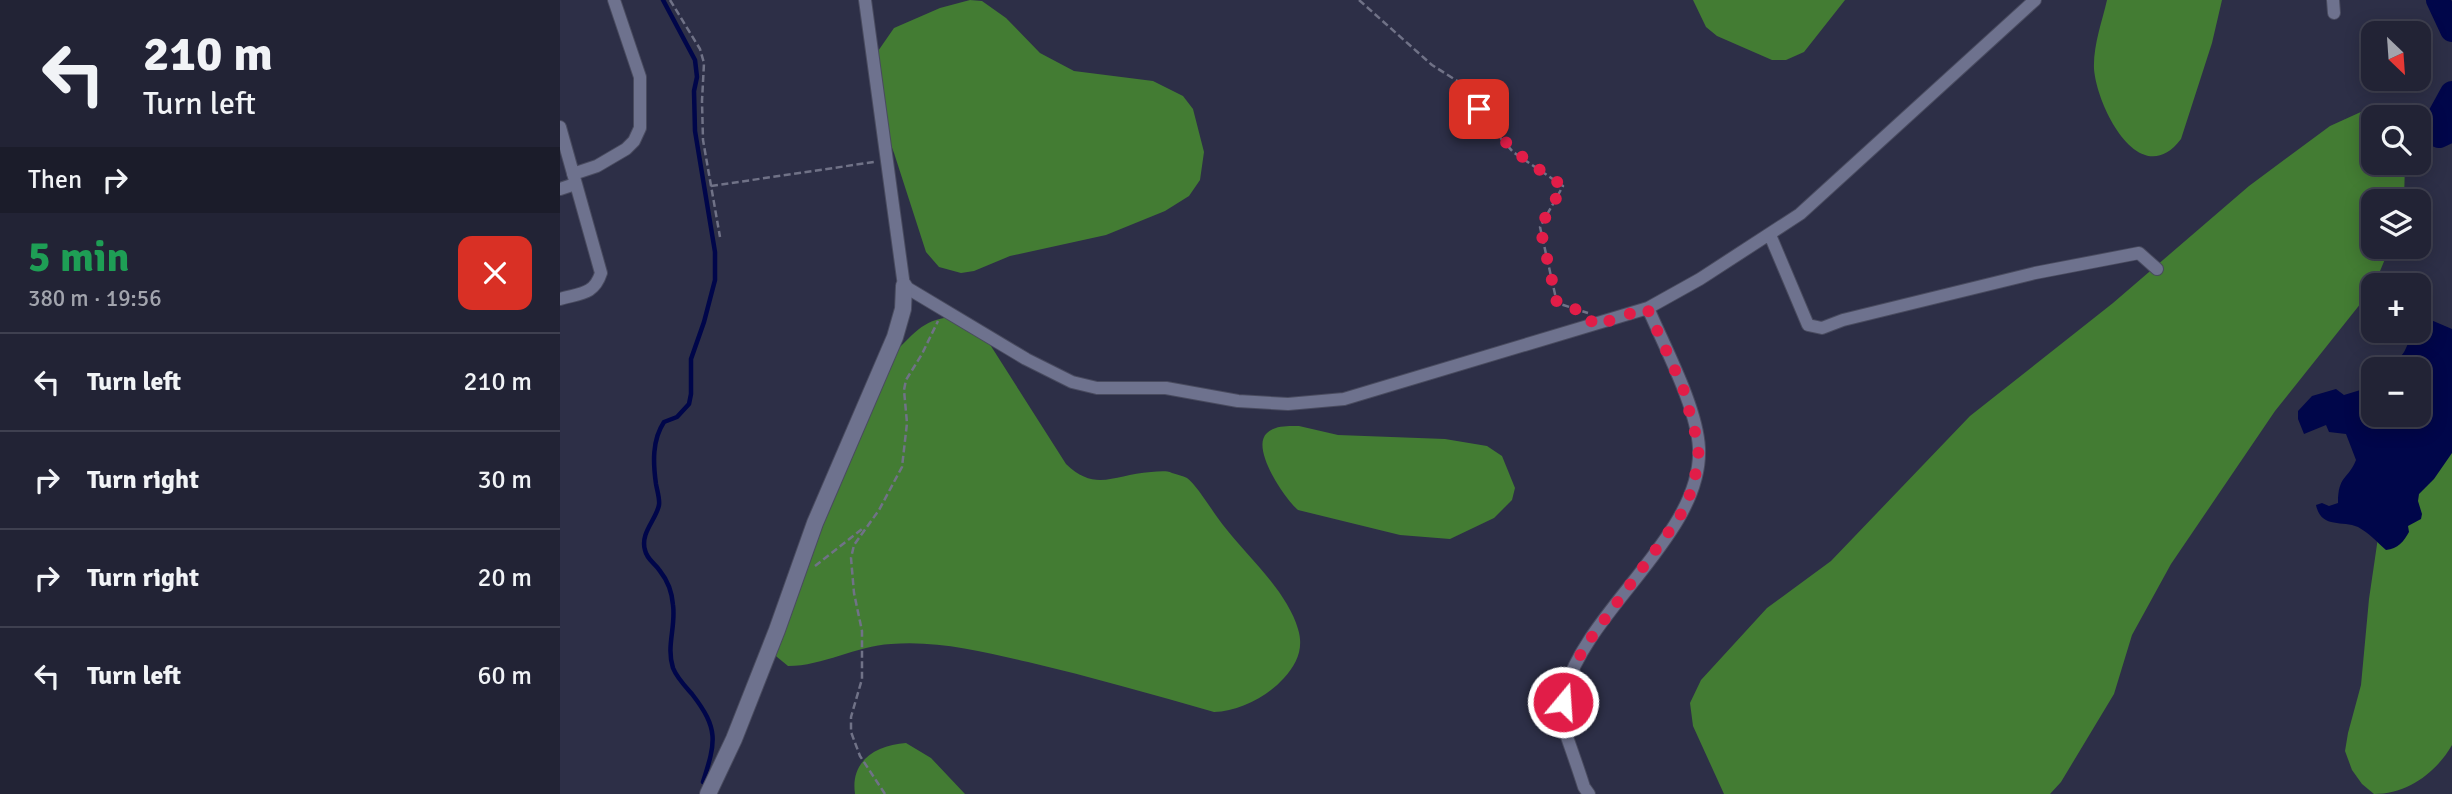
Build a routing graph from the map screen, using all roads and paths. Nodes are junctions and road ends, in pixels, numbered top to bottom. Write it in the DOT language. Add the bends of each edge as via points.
graph roads {
  1 [pos="614,0"];
  2 [pos="670,0"];
  3 [pos="865,0"];
  4 [pos="1359,0"];
  5 [pos="2035,0"];
  6 [pos="560,127"];
  7 [pos="888,163"];
  8 [pos="574,179"];
  9 [pos="711,186"];
  10 [pos="560,189"];
  11 [pos="1770,235"];
  12 [pos="720,237"];
  13 [pos="2157,269"];
  14 [pos="904,286"];
  15 [pos="560,299"];
  16 [pos="1647,308"];
  17 [pos="943,309"];
  18 [pos="1594,326"];
  19 [pos="865,528"];
  20 [pos="798,572"];
  21 [pos="708,794"];
  22 [pos="885,794"];
  23 [pos="1590,794"];
  1 -- 8 [label="street" via="640,77 640,128 626,149"];
  2 -- 9 [label="path" via="704,63 703,139"];
  3 -- 7 [label="street"];
  4 -- 18 [label="path" via="1432,65 1462,84 1513,152 1563,186 1540,227 1548,272 1557,303 1587,313"];
  5 -- 11 [label="street" via="1800,214"];
  6 -- 8 [label="street"];
  7 -- 9 [label="path"];
  7 -- 14 [label="street"];
  8 -- 10 [label="street"];
  8 -- 15 [label="street" via="600,273 597,286"];
  9 -- 12 [label="path"];
  11 -- 13 [label="street" via="1808,325 1822,328 2114,257 2138,253"];
  11 -- 16 [label="street"];
  14 -- 17 [label="street"];
  14 -- 20 [label="street" via="895,337"];
  16 -- 18 [label="street"];
  16 -- 23 [label="street" via="1683,388 1699,447 1697,467 1679,518 1591,638 1566,687 1559,716"];
  17 -- 18 [label="street" via="1072,382 1097,388 1166,388 1238,401 1288,404 1344,400"];
  17 -- 19 [label="path" via="906,380 902,467"];
  19 -- 20 [label="path" via="806,573"];
  19 -- 22 [label="path" via="851,558 862,631 862,679 851,732 860,756"];
  20 -- 21 [label="street"];
}
